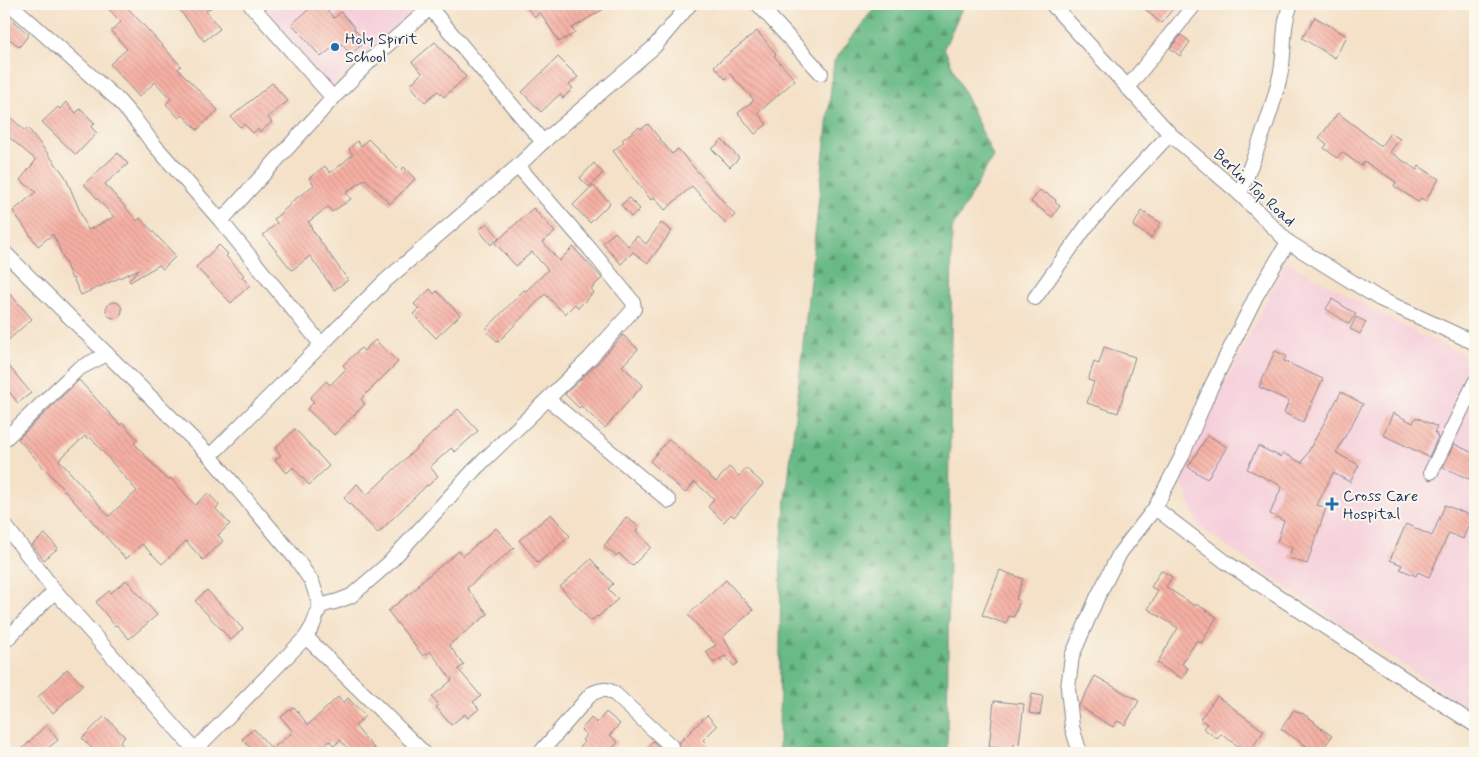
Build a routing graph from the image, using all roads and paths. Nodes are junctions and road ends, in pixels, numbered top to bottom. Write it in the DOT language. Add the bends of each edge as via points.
graph roads {
  1 [pos="10,4"];
  2 [pos="250,4"];
  3 [pos="690,4"];
  4 [pos="758,4"];
  5 [pos="1052,4"];
  6 [pos="1195,4"];
  7 [pos="1291,4"];
  8 [pos="430,6"];
  9 [pos="822,73"];
  10 [pos="1127,88"];
  11 [pos="334,98"];
  12 [pos="1170,134"];
  13 [pos="544,142"];
  14 [pos="518,166"];
  15 [pos="1240,194"];
  16 [pos="221,221"];
  17 [pos="1288,242"];
  18 [pos="4,252"];
  19 [pos="1035,298"];
  20 [pos="1475,343"];
  21 [pos="322,344"];
  22 [pos="107,354"];
  23 [pos="1475,382"];
  24 [pos="548,398"];
  25 [pos="4,440"];
  26 [pos="210,456"];
  27 [pos="1432,472"];
  28 [pos="669,502"];
  29 [pos="1155,508"];
  30 [pos="4,524"];
  31 [pos="55,591"];
  32 [pos="320,606"];
  33 [pos="306,637"];
  34 [pos="4,642"];
  35 [pos="1475,724"];
  36 [pos="671,746"];
  37 [pos="194,752"];
  38 [pos="415,753"];
  39 [pos="424,753"];
  40 [pos="540,753"];
  41 [pos="1080,753"];
  1 -- 16 [label="street" via="117,99"];
  2 -- 11 [label="street"];
  3 -- 13 [label="street" via="654,47"];
  4 -- 9 [label="street"];
  5 -- 10 [label="street, Berlin Top Road"];
  6 -- 10 [label="street"];
  7 -- 15 [label="street" via="1284,30 1281,75"];
  8 -- 11 [label="street"];
  8 -- 13 [label="street"];
  10 -- 12 [label="street, Berlin Top Road"];
  11 -- 16 [label="street"];
  12 -- 15 [label="street, Berlin Top Road"];
  12 -- 19 [label="street" via="1086,227"];
  13 -- 14 [label="street"];
  14 -- 21 [label="street" via="384,282"];
  14 -- 24 [label="street" via="633,302 634,310"];
  15 -- 17 [label="street, Berlin Top Road"];
  16 -- 21 [label="street"];
  17 -- 20 [label="street, Berlin Top Road" via="1380,299"];
  17 -- 29 [label="street" via="1252,305"];
  18 -- 22 [label="street"];
  21 -- 26 [label="street"];
  22 -- 25 [label="street" via="78,369"];
  22 -- 26 [label="street"];
  23 -- 27 [label="street"];
  24 -- 28 [label="street"];
  24 -- 32 [label="street" via="474,469 389,563 351,596"];
  26 -- 32 [label="street" via="297,560 312,582"];
  29 -- 35 [label="street" via="1227,564"];
  29 -- 41 [label="street" via="1120,553 1096,598 1072,656 1068,688 1072,728"];
  30 -- 31 [label="street"];
  31 -- 34 [label="street"];
  31 -- 37 [label="street"];
  32 -- 33 [label="street"];
  33 -- 37 [label="street"];
  33 -- 38 [label="street"];
  33 -- 39 [label="street"];
  36 -- 40 [label="street" via="608,689 591,694"];
}
